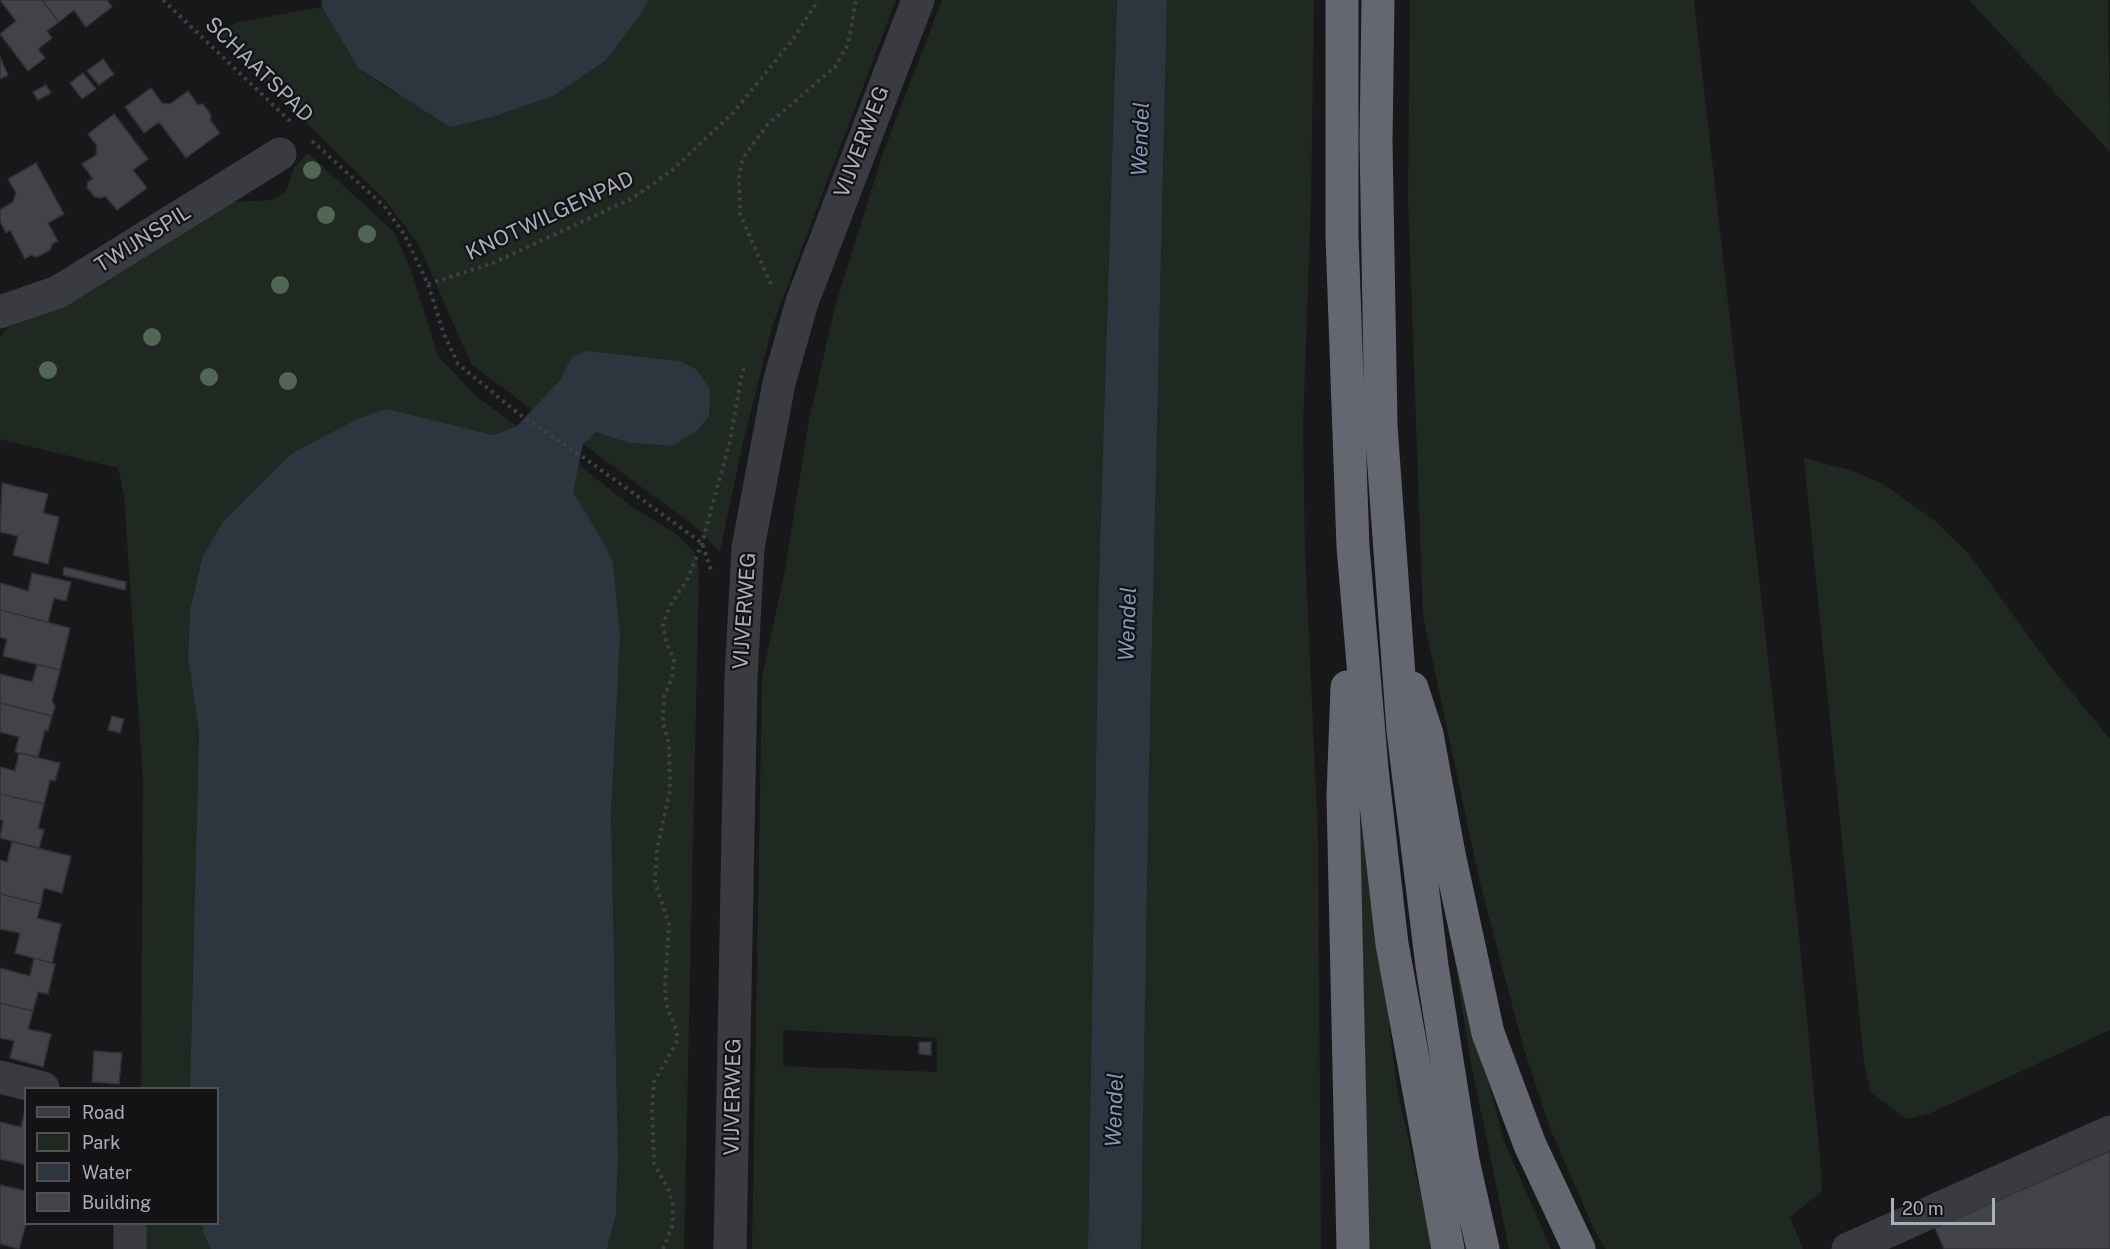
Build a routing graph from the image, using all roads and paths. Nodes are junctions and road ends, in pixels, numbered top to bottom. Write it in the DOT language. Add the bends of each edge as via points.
graph roads {
  1 [pos="163,0"];
  2 [pos="818,0"];
  3 [pos="918,0"];
  4 [pos="1342,0"];
  5 [pos="1378,0"];
  6 [pos="296,140"];
  7 [pos="428,284"];
  8 [pos="0,312"];
  9 [pos="1353,547"];
  10 [pos="711,580"];
  11 [pos="1395,635"];
  12 [pos="0,1077"];
  13 [pos="37,1087"];
  14 [pos="2110,1132"];
  15 [pos="130,1225"];
  16 [pos="130,1249"];
  17 [pos="730,1249"];
  18 [pos="1353,1249"];
  19 [pos="1448,1249"];
  20 [pos="1483,1249"];
  21 [pos="1579,1249"];
  22 [pos="1848,1249"];
  1 -- 6 [label="path, SCHAATSPAD"];
  2 -- 7 [label="path, KNOTWILGENPAD" via="794,38 733,113 671,171 631,199 492,263"];
  3 -- 17 [label="street, VIJVERWEG" via="802,302 779,383 748,548 741,678"];
  4 -- 9 [label="highway" via="1342,236"];
  5 -- 11 [label="highway" via="1381,426"];
  6 -- 7 [label="path, SCHAATSPAD" via="384,206 404,234"];
  6 -- 8 [label="street, TWIJNSPIL" via="58,292"];
  7 -- 10 [label="path, SCHAATSPAD" via="458,364 519,414 702,543"];
  9 -- 18 [label="highway" via="1343,796"];
  9 -- 19 [label="highway" via="1392,944"];
  11 -- 20 [label="highway" via="1432,966 1463,1161"];
  11 -- 21 [label="highway" via="1427,734 1488,1033 1530,1145"];
  12 -- 13 [label="street"];
  14 -- 22 [label="street"];
  15 -- 16 [label="street"];
}
